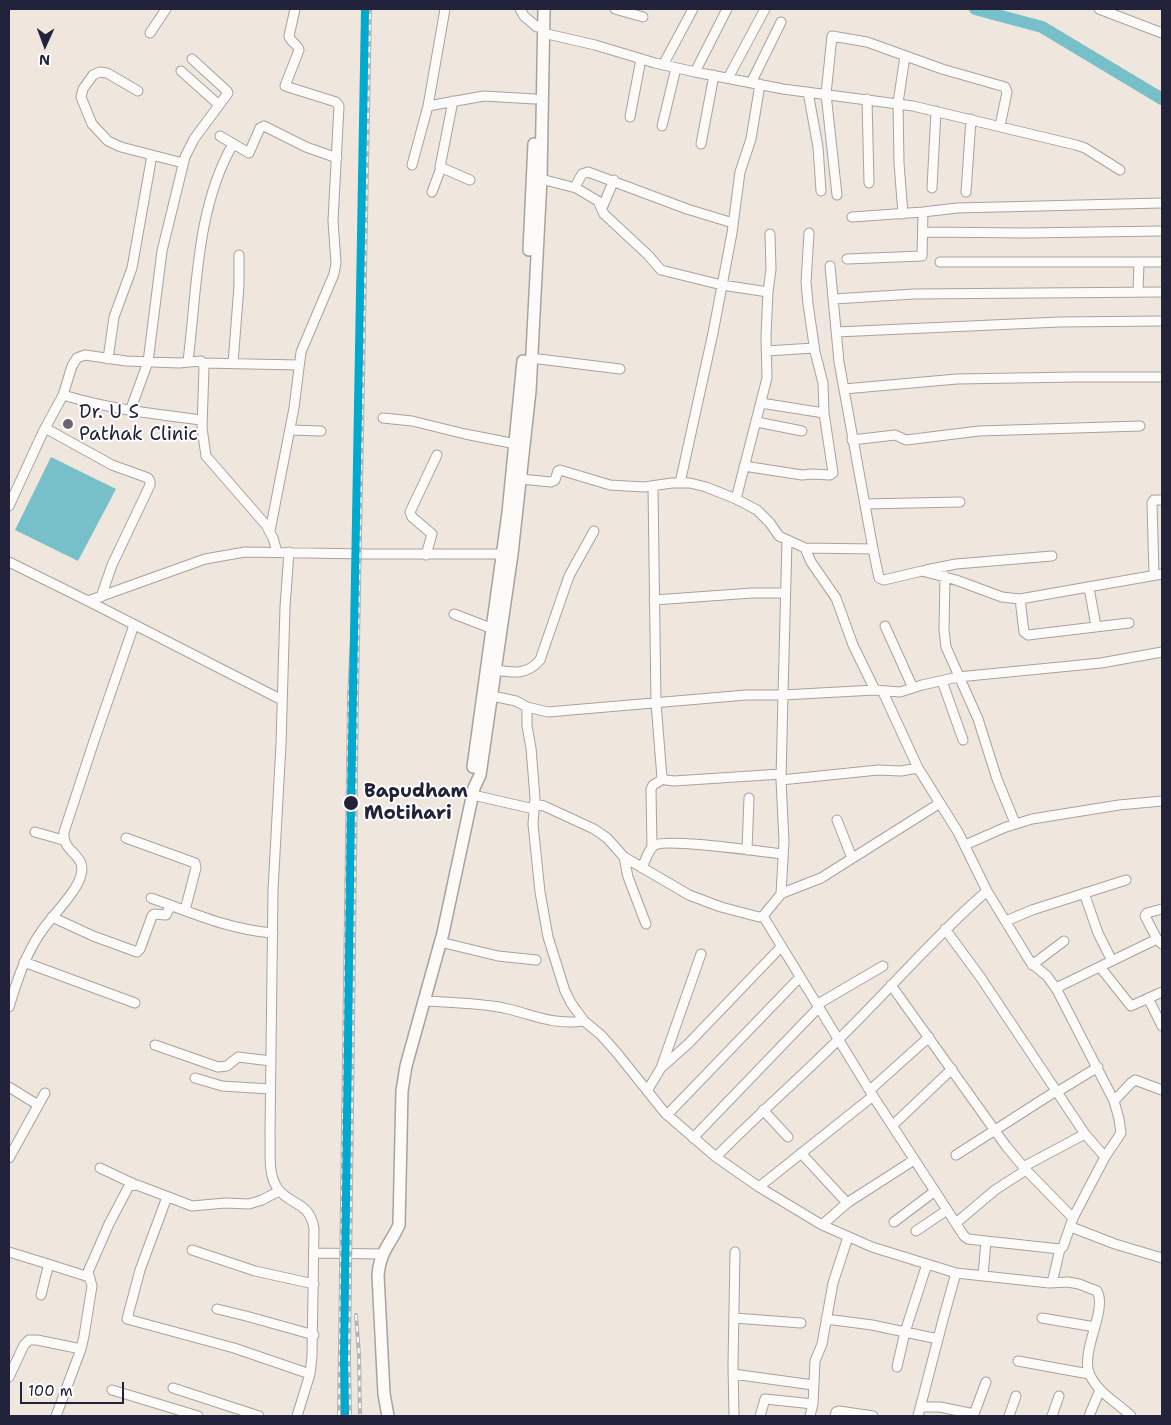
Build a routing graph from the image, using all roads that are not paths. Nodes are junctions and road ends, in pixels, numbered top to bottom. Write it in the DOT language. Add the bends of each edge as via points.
graph roads {
  1 [pos="166,9"];
  2 [pos="295,9"];
  3 [pos="445,9"];
  4 [pos="520,9"];
  5 [pos="536,9"];
  6 [pos="544,9"];
  7 [pos="615,9"];
  8 [pos="692,9"];
  9 [pos="727,9"];
  10 [pos="764,9"];
  11 [pos="1099,9"];
  12 [pos="642,17"];
  13 [pos="781,22"];
  14 [pos="540,30"];
  15 [pos="150,33"];
  16 [pos="1162,33"];
  17 [pos="905,56"];
  18 [pos="641,59"];
  19 [pos="192,60"];
  20 [pos="663,65"];
  21 [pos="676,68"];
  22 [pos="181,71"];
  23 [pos="695,72"];
  24 [pos="714,76"];
  25 [pos="728,78"];
  26 [pos="756,84"];
  27 [pos="138,91"];
  28 [pos="808,92"];
  29 [pos="826,94"];
  30 [pos="867,99"];
  31 [pos="535,100"];
  32 [pos="453,101"];
  33 [pos="898,104"];
  34 [pos="218,105"];
  35 [pos="428,106"];
  36 [pos="936,111"];
  37 [pos="630,117"];
  38 [pos="970,119"];
  39 [pos="662,126"];
  40 [pos="1000,126"];
  41 [pos="220,136"];
  42 [pos="233,144"];
  43 [pos="700,144"];
  44 [pos="152,156"];
  45 [pos="337,158"];
  46 [pos="183,163"];
  47 [pos="412,165"];
  48 [pos="441,168"];
  49 [pos="1120,170"];
  50 [pos="541,179"];
  51 [pos="470,180"];
  52 [pos="614,180"];
  53 [pos="869,183"];
  54 [pos="575,187"];
  55 [pos="932,188"];
  56 [pos="821,191"];
  57 [pos="432,192"];
  58 [pos="966,192"];
  59 [pos="837,195"];
  60 [pos="1162,204"];
  61 [pos="602,208"];
  62 [pos="924,212"];
  63 [pos="903,214"];
  64 [pos="852,217"];
  65 [pos="733,223"];
  66 [pos="1162,231"];
  67 [pos="924,232"];
  68 [pos="809,233"];
  69 [pos="770,234"];
  70 [pos="239,255"];
  71 [pos="847,259"];
  72 [pos="940,262"];
  73 [pos="1139,262"];
  74 [pos="1162,262"];
  75 [pos="830,266"];
  76 [pos="722,285"];
  77 [pos="768,292"];
  78 [pos="1138,292"];
  79 [pos="1162,292"];
  80 [pos="834,299"];
  81 [pos="1162,321"];
  82 [pos="836,332"];
  83 [pos="814,348"];
  84 [pos="766,351"];
  85 [pos="531,358"];
  86 [pos="108,359"];
  87 [pos="148,362"];
  88 [pos="188,362"];
  89 [pos="203,363"];
  90 [pos="233,363"];
  91 [pos="298,365"];
  92 [pos="620,369"];
  93 [pos="1162,377"];
  94 [pos="844,389"];
  95 [pos="63,395"];
  96 [pos="761,403"];
  97 [pos="130,411"];
  98 [pos="824,413"];
  99 [pos="383,418"];
  100 [pos="202,420"];
  101 [pos="757,422"];
  102 [pos="1140,426"];
  103 [pos="45,428"];
  104 [pos="290,430"];
  105 [pos="322,431"];
  106 [pos="802,431"];
  107 [pos="852,440"];
  108 [pos="516,444"];
  109 [pos="437,455"];
  110 [pos="744,466"];
  111 [pos="521,479"];
  112 [pos="680,484"];
  113 [pos="653,487"];
  114 [pos="736,499"];
  115 [pos="1162,500"];
  116 [pos="960,502"];
  117 [pos="865,504"];
  118 [pos="9,506"];
  119 [pos="270,531"];
  120 [pos="594,531"];
  121 [pos="787,540"];
  122 [pos="805,548"];
  123 [pos="873,549"];
  124 [pos="278,552"];
  125 [pos="289,552"];
  126 [pos="507,554"];
  127 [pos="426,555"];
  128 [pos="1052,556"];
  129 [pos="9,562"];
  130 [pos="922,571"];
  131 [pos="1158,575"];
  132 [pos="945,576"];
  133 [pos="1089,588"];
  134 [pos="785,594"];
  135 [pos="101,597"];
  136 [pos="1020,599"];
  137 [pos="654,600"];
  138 [pos="88,601"];
  139 [pos="454,614"];
  140 [pos="1129,623"];
  141 [pos="134,625"];
  142 [pos="885,626"];
  143 [pos="1096,626"];
  144 [pos="493,629"];
  145 [pos="1162,652"];
  146 [pos="496,670"];
  147 [pos="958,677"];
  148 [pos="942,681"];
  149 [pos="913,688"];
  150 [pos="879,691"];
  151 [pos="783,695"];
  152 [pos="492,696"];
  153 [pos="282,700"];
  154 [pos="656,703"];
  155 [pos="527,707"];
  156 [pos="963,740"];
  157 [pos="918,768"];
  158 [pos="781,777"];
  159 [pos="663,780"];
  160 [pos="473,792"];
  161 [pos="750,798"];
  162 [pos="1162,801"];
  163 [pos="940,803"];
  164 [pos="534,807"];
  165 [pos="836,820"];
  166 [pos="1015,823"];
  167 [pos="35,832"];
  168 [pos="126,838"];
  169 [pos="63,840"];
  170 [pos="965,845"];
  171 [pos="652,848"];
  172 [pos="747,850"];
  173 [pos="783,854"];
  174 [pos="624,857"];
  175 [pos="852,858"];
  176 [pos="642,868"];
  177 [pos="1126,880"];
  178 [pos="987,891"];
  179 [pos="1084,893"];
  180 [pos="781,894"];
  181 [pos="151,898"];
  182 [pos="171,905"];
  183 [pos="1162,909"];
  184 [pos="185,910"];
  185 [pos="763,916"];
  186 [pos="52,918"];
  187 [pos="1006,920"];
  188 [pos="646,924"];
  189 [pos="946,929"];
  190 [pos="273,933"];
  191 [pos="1064,941"];
  192 [pos="440,942"];
  193 [pos="1160,942"];
  194 [pos="780,947"];
  195 [pos="701,954"];
  196 [pos="536,960"];
  197 [pos="1112,961"];
  198 [pos="24,962"];
  199 [pos="1032,965"];
  200 [pos="882,966"];
  201 [pos="1100,966"];
  202 [pos="800,977"];
  203 [pos="891,985"];
  204 [pos="1056,988"];
  205 [pos="1162,992"];
  206 [pos="1148,998"];
  207 [pos="423,1001"];
  208 [pos="135,1003"];
  209 [pos="819,1005"];
  210 [pos="9,1007"];
  211 [pos="584,1021"];
  212 [pos="1162,1026"];
  213 [pos="929,1037"];
  214 [pos="839,1039"];
  215 [pos="155,1045"];
  216 [pos="271,1061"];
  217 [pos="1098,1067"];
  218 [pos="662,1068"];
  219 [pos="952,1069"];
  220 [pos="195,1078"];
  221 [pos="9,1087"];
  222 [pos="270,1089"];
  223 [pos="1162,1090"];
  224 [pos="647,1091"];
  225 [pos="1057,1092"];
  226 [pos="872,1093"];
  227 [pos="45,1094"];
  228 [pos="1114,1101"];
  229 [pos="38,1105"];
  230 [pos="763,1110"];
  231 [pos="667,1115"];
  232 [pos="893,1125"];
  233 [pos="994,1130"];
  234 [pos="1085,1134"];
  235 [pos="788,1137"];
  236 [pos="693,1138"];
  237 [pos="801,1152"];
  238 [pos="10,1153"];
  239 [pos="956,1155"];
  240 [pos="716,1157"];
  241 [pos="1105,1157"];
  242 [pos="914,1160"];
  243 [pos="100,1168"];
  244 [pos="1024,1168"];
  245 [pos="134,1184"];
  246 [pos="759,1187"];
  247 [pos="280,1191"];
  248 [pos="935,1191"];
  249 [pos="167,1197"];
  250 [pos="847,1203"];
  251 [pos="947,1210"];
  252 [pos="894,1222"];
  253 [pos="1072,1222"];
  254 [pos="956,1223"];
  255 [pos="822,1225"];
  256 [pos="916,1231"];
  257 [pos="848,1237"];
  258 [pos="986,1241"];
  259 [pos="1060,1249"];
  260 [pos="192,1250"];
  261 [pos="9,1252"];
  262 [pos="735,1252"];
  263 [pos="314,1253"];
  264 [pos="382,1254"];
  265 [pos="1162,1258"];
  266 [pos="48,1264"];
  267 [pos="927,1264"];
  268 [pos="956,1273"];
  269 [pos="983,1276"];
  270 [pos="89,1277"];
  271 [pos="1052,1283"];
  272 [pos="314,1284"];
  273 [pos="41,1295"];
  274 [pos="217,1309"];
  275 [pos="734,1318"];
  276 [pos="1042,1318"];
  277 [pos="826,1319"];
  278 [pos="801,1323"];
  279 [pos="1094,1327"];
  280 [pos="905,1332"];
  281 [pos="314,1336"];
  282 [pos="938,1339"];
  283 [pos="81,1348"];
  284 [pos="1018,1361"];
  285 [pos="897,1367"];
  286 [pos="310,1374"];
  287 [pos="733,1374"];
  288 [pos="1089,1374"];
  289 [pos="9,1377"];
  290 [pos="986,1382"];
  291 [pos="813,1385"];
  292 [pos="173,1388"];
  293 [pos="112,1390"];
  294 [pos="1100,1390"];
  295 [pos="1016,1396"];
  296 [pos="1059,1396"];
  297 [pos="813,1404"];
  298 [pos="919,1412"];
  299 [pos="56,1416"];
  300 [pos="198,1416"];
  301 [pos="259,1416"];
  302 [pos="297,1416"];
  303 [pos="388,1416"];
  304 [pos="734,1416"];
  305 [pos="760,1416"];
  306 [pos="810,1416"];
  307 [pos="835,1416"];
  308 [pos="873,1416"];
  309 [pos="1009,1416"];
  310 [pos="1052,1416"];
  311 [pos="1089,1416"];
  312 [pos="1131,1416"];
  1 -- 15 [label="street"];
  2 -- 45 [label="street" via="289,37 299,50 284,85 339,105"];
  3 -- 35 [label="street"];
  4 -- 14 [label="street"];
  5 -- 14 [label="main road"];
  6 -- 14 [label="main road"];
  7 -- 12 [label="street"];
  8 -- 20 [label="street"];
  9 -- 23 [label="street"];
  10 -- 25 [label="street"];
  11 -- 16 [label="street"];
  13 -- 26 [label="street"];
  14 -- 18 [label="street"];
  14 -- 31 [label="main road"];
  14 -- 50 [label="main road"];
  17 -- 29 [label="street" via="867,42 832,36"];
  17 -- 33 [label="street"];
  17 -- 40 [label="street" via="1006,88"];
  18 -- 20 [label="street"];
  18 -- 37 [label="street"];
  19 -- 34 [label="street" via="227,90"];
  20 -- 21 [label="street"];
  21 -- 23 [label="street"];
  21 -- 39 [label="street"];
  22 -- 34 [label="street"];
  23 -- 24 [label="street"];
  24 -- 25 [label="street"];
  24 -- 43 [label="street"];
  25 -- 26 [label="street"];
  26 -- 28 [label="street"];
  26 -- 65 [label="street" via="750,139 740,172"];
  27 -- 44 [label="street" via="100,72 83,89 81,97 92,124 108,142"];
  28 -- 29 [label="street"];
  28 -- 56 [label="street" via="818,147"];
  29 -- 30 [label="street"];
  29 -- 59 [label="street"];
  30 -- 33 [label="street"];
  30 -- 53 [label="street"];
  31 -- 32 [label="street" via="484,96"];
  31 -- 108 [label="main road" via="522,386"];
  32 -- 35 [label="street"];
  32 -- 48 [label="street"];
  33 -- 36 [label="street"];
  33 -- 63 [label="street"];
  34 -- 46 [label="street" via="194,139"];
  35 -- 47 [label="street"];
  36 -- 38 [label="street"];
  36 -- 55 [label="street"];
  38 -- 40 [label="street"];
  38 -- 58 [label="street"];
  40 -- 49 [label="street" via="1085,148"];
  41 -- 42 [label="street"];
  42 -- 45 [label="street" via="250,152 260,128 264,126"];
  42 -- 88 [label="street" via="222,164 210,201"];
  44 -- 46 [label="street"];
  44 -- 86 [label="street" via="132,268 114,317"];
  45 -- 91 [label="street" via="334,274 304,340"];
  46 -- 87 [label="street" via="162,251"];
  48 -- 51 [label="street"];
  48 -- 57 [label="street"];
  50 -- 54 [label="street"];
  50 -- 85 [label="main road"];
  52 -- 54 [label="street" via="585,172"];
  52 -- 61 [label="street"];
  52 -- 65 [label="street"];
  54 -- 61 [label="street" via="598,201"];
  60 -- 62 [label="street" via="956,208"];
  61 -- 76 [label="street" via="607,217 661,270"];
  62 -- 63 [label="street"];
  62 -- 67 [label="street"];
  63 -- 64 [label="street"];
  65 -- 76 [label="street"];
  66 -- 67 [label="street"];
  67 -- 71 [label="street" via="922,256"];
  68 -- 83 [label="street" via="807,295"];
  69 -- 77 [label="street"];
  70 -- 90 [label="street"];
  72 -- 73 [label="street"];
  73 -- 74 [label="street"];
  73 -- 78 [label="street"];
  75 -- 80 [label="street"];
  76 -- 77 [label="street"];
  76 -- 112 [label="street"];
  77 -- 84 [label="street"];
  78 -- 79 [label="street"];
  78 -- 80 [label="street" via="914,294"];
  80 -- 82 [label="street"];
  81 -- 82 [label="street"];
  82 -- 94 [label="street"];
  83 -- 84 [label="street"];
  83 -- 98 [label="street" via="823,383"];
  84 -- 96 [label="street" via="768,371"];
  85 -- 92 [label="street"];
  85 -- 111 [label="main road"];
  86 -- 87 [label="street"];
  86 -- 95 [label="street" via="85,354 77,358"];
  87 -- 88 [label="street"];
  87 -- 97 [label="street"];
  88 -- 89 [label="street"];
  89 -- 90 [label="street"];
  89 -- 100 [label="street"];
  90 -- 91 [label="street"];
  91 -- 104 [label="street"];
  93 -- 94 [label="street" via="957,380"];
  94 -- 107 [label="street"];
  95 -- 97 [label="street"];
  95 -- 103 [label="street"];
  96 -- 98 [label="street"];
  96 -- 101 [label="street"];
  97 -- 100 [label="street"];
  98 -- 110 [label="street" via="832,474 802,475"];
  99 -- 108 [label="street" via="412,421"];
  100 -- 119 [label="street" via="204,449 209,462"];
  101 -- 106 [label="street"];
  101 -- 110 [label="street"];
  102 -- 107 [label="street" via="979,431 906,440 896,436"];
  103 -- 118 [label="street"];
  103 -- 135 [label="street" via="112,465 150,481"];
  104 -- 105 [label="street"];
  104 -- 119 [label="street"];
  107 -- 117 [label="street"];
  108 -- 126 [label="main road"];
  109 -- 127 [label="street" via="410,512 432,534"];
  110 -- 114 [label="street"];
  111 -- 113 [label="street" via="551,482 560,470 598,483"];
  111 -- 126 [label="main road"];
  112 -- 113 [label="street"];
  112 -- 114 [label="street" via="706,487"];
  113 -- 137 [label="street"];
  114 -- 121 [label="street" via="756,510"];
  115 -- 131 [label="street" via="1154,500 1152,504"];
  116 -- 117 [label="street"];
  117 -- 123 [label="street"];
  119 -- 124 [label="street"];
  120 -- 146 [label="street" via="570,576 540,660 520,672"];
  121 -- 122 [label="street"];
  121 -- 134 [label="street"];
  122 -- 123 [label="street"];
  122 -- 150 [label="street" via="836,598 853,645"];
  123 -- 130 [label="street" via="879,578 884,580"];
  124 -- 125 [label="street"];
  124 -- 135 [label="street" via="245,552 205,559"];
  125 -- 127 [label="street"];
  125 -- 153 [label="street"];
  126 -- 127 [label="street"];
  126 -- 144 [label="main road"];
  126 -- 146 [label="main road"];
  128 -- 130 [label="street" via="956,564"];
  129 -- 138 [label="street"];
  130 -- 132 [label="street"];
  131 -- 133 [label="street"];
  132 -- 136 [label="street" via="1002,597"];
  132 -- 147 [label="street" via="945,640"];
  133 -- 136 [label="street"];
  133 -- 143 [label="street"];
  134 -- 137 [label="street" via="752,593"];
  134 -- 151 [label="street"];
  135 -- 138 [label="street"];
  136 -- 143 [label="street" via="1026,635"];
  137 -- 154 [label="street"];
  138 -- 141 [label="street"];
  139 -- 144 [label="street"];
  140 -- 143 [label="street"];
  141 -- 153 [label="street"];
  141 -- 169 [label="street" via="92,744"];
  142 -- 149 [label="street"];
  144 -- 160 [label="main road" via="472,774"];
  145 -- 147 [label="street" via="1110,662"];
  146 -- 152 [label="main road"];
  147 -- 148 [label="street"];
  147 -- 166 [label="street" via="978,719"];
  148 -- 149 [label="street"];
  148 -- 156 [label="street"];
  149 -- 150 [label="street" via="900,692"];
  150 -- 151 [label="street"];
  150 -- 157 [label="street"];
  151 -- 154 [label="street"];
  151 -- 158 [label="street"];
  152 -- 155 [label="street"];
  152 -- 160 [label="main road" via="480,775"];
  153 -- 190 [label="street"];
  154 -- 155 [label="street" via="548,712"];
  154 -- 159 [label="street"];
  155 -- 164 [label="street"];
  157 -- 158 [label="street"];
  157 -- 163 [label="street"];
  158 -- 159 [label="street"];
  158 -- 173 [label="street"];
  159 -- 171 [label="street" via="651,789"];
  160 -- 164 [label="street"];
  160 -- 192 [label="main road"];
  161 -- 172 [label="street"];
  162 -- 166 [label="street"];
  163 -- 170 [label="street"];
  163 -- 175 [label="street"];
  164 -- 174 [label="street" via="544,806 594,829"];
  164 -- 211 [label="street" via="539,884 548,936 565,991"];
  165 -- 175 [label="street"];
  166 -- 170 [label="street"];
  167 -- 169 [label="street"];
  168 -- 184 [label="street" via="195,863"];
  169 -- 186 [label="street" via="79,860 82,874"];
  170 -- 178 [label="street"];
  171 -- 172 [label="street" via="660,843"];
  171 -- 176 [label="street"];
  172 -- 173 [label="street"];
  173 -- 180 [label="street"];
  174 -- 176 [label="street"];
  174 -- 188 [label="street"];
  175 -- 180 [label="street" via="816,880"];
  176 -- 185 [label="street" via="705,902"];
  177 -- 179 [label="street"];
  178 -- 187 [label="street"];
  178 -- 189 [label="street"];
  179 -- 187 [label="street"];
  179 -- 197 [label="street"];
  180 -- 185 [label="street"];
  181 -- 182 [label="street"];
  182 -- 184 [label="street"];
  182 -- 186 [label="street" via="166,915 152,916 137,952"];
  183 -- 193 [label="street" via="1145,916"];
  184 -- 190 [label="street" via="237,928"];
  185 -- 194 [label="street"];
  186 -- 198 [label="street"];
  187 -- 199 [label="street"];
  189 -- 203 [label="street"];
  189 -- 225 [label="street"];
  190 -- 216 [label="street"];
  191 -- 199 [label="street"];
  192 -- 196 [label="street" via="498,956"];
  192 -- 207 [label="main road"];
  193 -- 197 [label="street"];
  194 -- 202 [label="street"];
  194 -- 218 [label="street"];
  195 -- 218 [label="street"];
  197 -- 201 [label="street"];
  198 -- 208 [label="street"];
  198 -- 210 [label="street"];
  199 -- 204 [label="street"];
  200 -- 209 [label="street"];
  201 -- 204 [label="street"];
  201 -- 206 [label="street" via="1130,1005"];
  202 -- 209 [label="street"];
  202 -- 231 [label="street"];
  203 -- 213 [label="street"];
  203 -- 214 [label="street"];
  204 -- 217 [label="street"];
  205 -- 206 [label="street"];
  206 -- 212 [label="street"];
  207 -- 211 [label="street" via="483,1004 560,1023"];
  207 -- 264 [label="main road" via="402,1091 399,1225"];
  209 -- 214 [label="street"];
  209 -- 236 [label="street"];
  211 -- 224 [label="street" via="618,1052"];
  213 -- 219 [label="street"];
  213 -- 226 [label="street"];
  214 -- 226 [label="street"];
  214 -- 230 [label="street"];
  215 -- 216 [label="street" via="218,1067 227,1066 238,1057"];
  216 -- 222 [label="street"];
  217 -- 225 [label="street"];
  217 -- 228 [label="street"];
  218 -- 224 [label="street"];
  219 -- 232 [label="street"];
  219 -- 233 [label="street"];
  220 -- 222 [label="street" via="222,1086"];
  221 -- 229 [label="street"];
  222 -- 247 [label="street" via="271,1164 274,1181"];
  223 -- 228 [label="street" via="1135,1080"];
  224 -- 231 [label="street"];
  225 -- 233 [label="street"];
  225 -- 234 [label="street"];
  226 -- 232 [label="street"];
  226 -- 237 [label="street"];
  227 -- 229 [label="street"];
  228 -- 241 [label="street" via="1121,1133"];
  229 -- 238 [label="street"];
  230 -- 235 [label="street"];
  230 -- 240 [label="street"];
  231 -- 236 [label="street"];
  232 -- 242 [label="street"];
  233 -- 239 [label="street"];
  233 -- 244 [label="street"];
  234 -- 241 [label="street"];
  234 -- 244 [label="street"];
  236 -- 240 [label="street"];
  237 -- 246 [label="street"];
  237 -- 250 [label="street"];
  240 -- 246 [label="street"];
  241 -- 253 [label="street"];
  242 -- 248 [label="street"];
  242 -- 250 [label="street"];
  243 -- 245 [label="street"];
  244 -- 253 [label="street"];
  244 -- 254 [label="street"];
  245 -- 249 [label="street"];
  245 -- 270 [label="street" via="129,1186 109,1224"];
  246 -- 255 [label="street"];
  247 -- 249 [label="street" via="249,1204 192,1206"];
  247 -- 263 [label="street" via="311,1216"];
  248 -- 251 [label="street"];
  248 -- 252 [label="street"];
  249 -- 286 [label="street" via="140,1270 127,1319 234,1348"];
  250 -- 255 [label="street"];
  251 -- 254 [label="street"];
  251 -- 256 [label="street"];
  253 -- 259 [label="street"];
  253 -- 265 [label="street" via="1115,1244"];
  254 -- 258 [label="street" via="966,1238"];
  255 -- 257 [label="street"];
  257 -- 267 [label="street" via="872,1248"];
  257 -- 277 [label="street" via="833,1283"];
  258 -- 259 [label="street"];
  258 -- 269 [label="street"];
  259 -- 271 [label="street"];
  260 -- 272 [label="street" via="255,1271"];
  261 -- 266 [label="street"];
  262 -- 275 [label="street"];
  263 -- 264 [label="street"];
  263 -- 272 [label="street"];
  264 -- 303 [label="main road" via="378,1275"];
  266 -- 270 [label="street"];
  266 -- 273 [label="street"];
  267 -- 268 [label="street"];
  267 -- 280 [label="street"];
  268 -- 269 [label="street"];
  268 -- 282 [label="street"];
  269 -- 271 [label="street"];
  270 -- 283 [label="street" via="92,1286"];
  271 -- 279 [label="street" via="1079,1284 1097,1291 1100,1295"];
  272 -- 281 [label="street"];
  274 -- 281 [label="street"];
  275 -- 278 [label="street"];
  275 -- 287 [label="street"];
  276 -- 279 [label="street"];
  277 -- 280 [label="street"];
  277 -- 291 [label="street" via="815,1361"];
  279 -- 288 [label="street"];
  280 -- 282 [label="street"];
  280 -- 285 [label="street"];
  281 -- 286 [label="street"];
  282 -- 298 [label="street"];
  283 -- 289 [label="street" via="29,1340"];
  283 -- 299 [label="street"];
  284 -- 288 [label="street"];
  286 -- 302 [label="street"];
  287 -- 291 [label="street"];
  287 -- 304 [label="street"];
  288 -- 294 [label="street"];
  290 -- 298 [label="street" via="974,1414 940,1407"];
  291 -- 297 [label="street"];
  292 -- 301 [label="street"];
  293 -- 300 [label="street"];
  294 -- 311 [label="street"];
  294 -- 312 [label="street"];
  295 -- 309 [label="street"];
  296 -- 310 [label="street"];
  297 -- 305 [label="street" via="764,1399"];
  297 -- 306 [label="street"];
  307 -- 308 [label="street" via="839,1411"];
}
